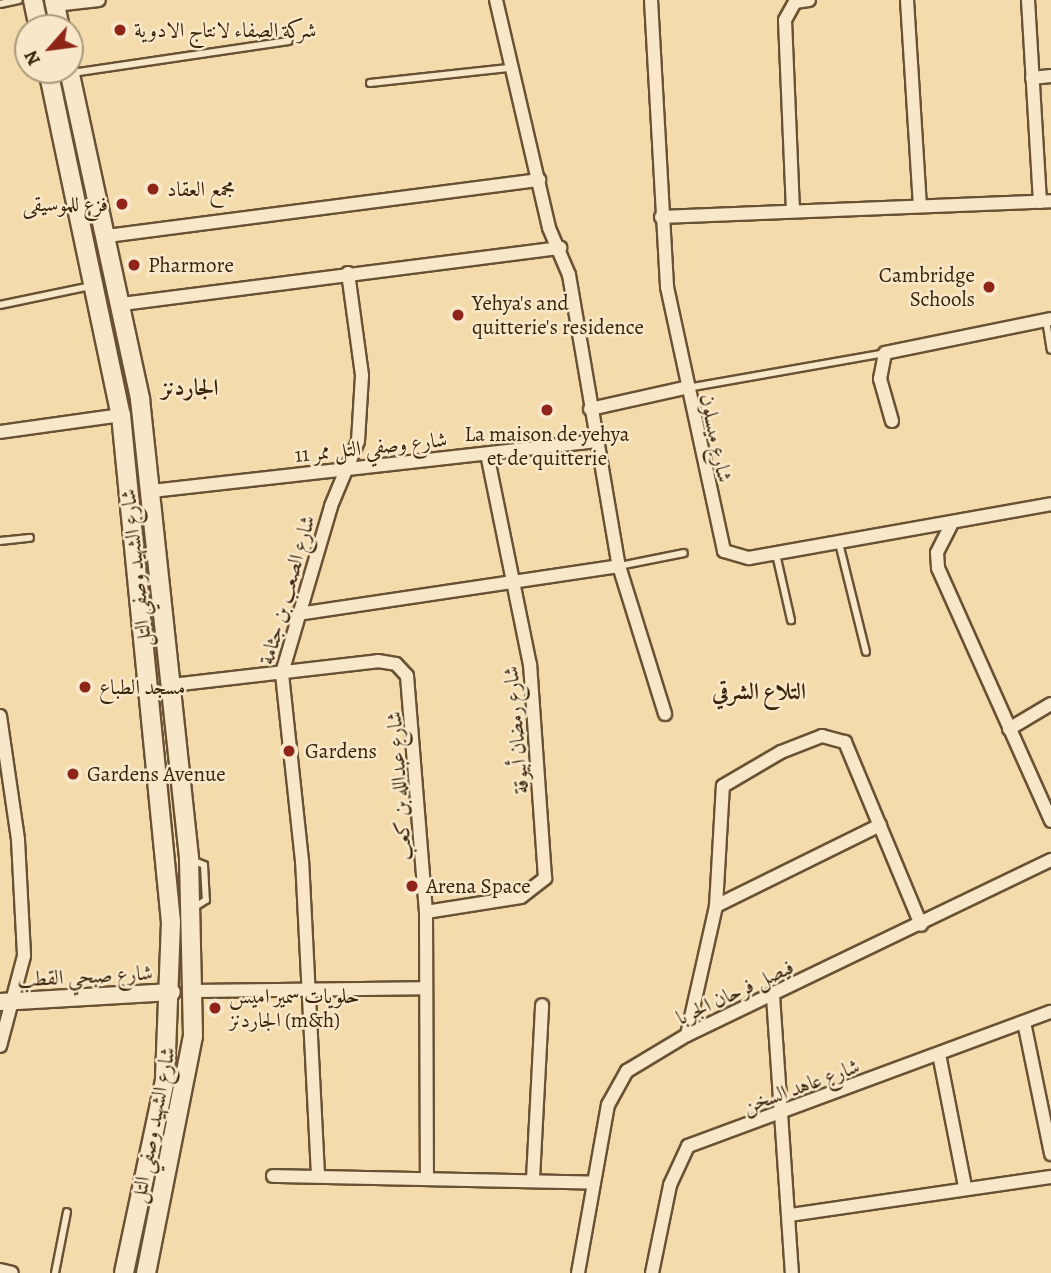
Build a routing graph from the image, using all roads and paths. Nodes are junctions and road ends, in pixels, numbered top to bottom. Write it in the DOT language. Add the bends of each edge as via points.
graph roads {
  1 [pos="19,0"];
  2 [pos="99,0"];
  3 [pos="496,0"];
  4 [pos="651,0"];
  5 [pos="810,0"];
  6 [pos="907,0"];
  7 [pos="1028,0"];
  8 [pos="54,3"];
  9 [pos="0,4"];
  10 [pos="289,41"];
  11 [pos="508,68"];
  12 [pos="84,70"];
  13 [pos="1051,76"];
  14 [pos="1032,78"];
  15 [pos="370,83"];
  16 [pos="51,84"];
  17 [pos="72,84"];
  18 [pos="539,180"];
  19 [pos="1045,202"];
  20 [pos="920,206"];
  21 [pos="793,211"];
  22 [pos="661,217"];
  23 [pos="107,236"];
  24 [pos="561,248"];
  25 [pos="348,273"];
  26 [pos="94,285"];
  27 [pos="122,304"];
  28 [pos="0,305"];
  29 [pos="1048,319"];
  30 [pos="1051,350"];
  31 [pos="885,353"];
  32 [pos="685,388"];
  33 [pos="590,409"];
  34 [pos="121,415"];
  35 [pos="892,421"];
  36 [pos="0,432"];
  37 [pos="595,441"];
  38 [pos="487,454"];
  39 [pos="350,468"];
  40 [pos="151,491"];
  41 [pos="1051,504"];
  42 [pos="951,525"];
  43 [pos="30,538"];
  44 [pos="0,541"];
  45 [pos="839,543"];
  46 [pos="684,553"];
  47 [pos="776,553"];
  48 [pos="619,566"];
  49 [pos="511,582"];
  50 [pos="298,614"];
  51 [pos="791,620"];
  52 [pos="866,652"];
  53 [pos="282,673"];
  54 [pos="172,685"];
  55 [pos="1051,704"];
  56 [pos="665,714"];
  57 [pos="0,716"];
  58 [pos="1009,729"];
  59 [pos="1051,821"];
  60 [pos="880,825"];
  61 [pos="1051,860"];
  62 [pos="716,906"];
  63 [pos="426,912"];
  64 [pos="921,925"];
  65 [pos="424,988"];
  66 [pos="308,989"];
  67 [pos="193,991"];
  68 [pos="172,992"];
  69 [pos="773,996"];
  70 [pos="7,1001"];
  71 [pos="542,1005"];
  72 [pos="1051,1012"];
  73 [pos="1024,1022"];
  74 [pos="687,1035"];
  75 [pos="0,1046"];
  76 [pos="939,1054"];
  77 [pos="784,1115"];
  78 [pos="153,1150"];
  79 [pos="174,1154"];
  80 [pos="1051,1154"];
  81 [pos="318,1175"];
  82 [pos="273,1176"];
  83 [pos="1051,1177"];
  84 [pos="427,1178"];
  85 [pos="533,1180"];
  86 [pos="594,1183"];
  87 [pos="146,1187"];
  88 [pos="965,1187"];
  89 [pos="166,1190"];
  90 [pos="66,1212"];
  91 [pos="790,1215"];
  92 [pos="0,1270"];
  93 [pos="12,1273"];
  94 [pos="55,1273"];
  95 [pos="124,1273"];
  96 [pos="146,1273"];
  97 [pos="578,1273"];
  98 [pos="652,1273"];
  99 [pos="792,1273"];
  1 -- 9 [label="lane"];
  2 -- 8 [label="street"];
  3 -- 11 [label="street"];
  4 -- 22 [label="street, شارع ميسلون"];
  5 -- 21 [label="street" via="795,2 785,20"];
  6 -- 20 [label="street"];
  7 -- 14 [label="street"];
  10 -- 12 [label="lane"];
  11 -- 15 [label="lane"];
  11 -- 18 [label="street"];
  13 -- 14 [label="street"];
  14 -- 19 [label="street"];
  16 -- 26 [label="main road, شارع الشهيد وصفي التل"];
  17 -- 23 [label="main road, شارع الشهيد وصفي التل"];
  18 -- 23 [label="street"];
  18 -- 24 [label="street"];
  19 -- 20 [label="street"];
  20 -- 21 [label="street"];
  21 -- 22 [label="street"];
  22 -- 32 [label="street, شارع ميسلون"];
  23 -- 27 [label="main road, شارع الشهيد وصفي التل"];
  24 -- 25 [label="street"];
  24 -- 33 [label="street"];
  25 -- 27 [label="street"];
  25 -- 39 [label="street, شارع الصعب بن جثامة" via="363,407"];
  26 -- 28 [label="lane"];
  26 -- 34 [label="main road, شارع الشهيد وصفي التل"];
  27 -- 40 [label="main road, شارع الشهيد وصفي التل"];
  29 -- 30 [label="lane"];
  29 -- 31 [label="street"];
  31 -- 32 [label="lane"];
  31 -- 35 [label="street" via="880,379"];
  32 -- 33 [label="street"];
  32 -- 47 [label="street, شارع ميسلون" via="724,551 738,558"];
  33 -- 37 [label="street"];
  34 -- 36 [label="street"];
  34 -- 68 [label="main road, شارع الشهيد وصفي التل" via="166,843"];
  37 -- 38 [label="street, شارع وصفي التل ممر 11"];
  37 -- 48 [label="street"];
  38 -- 39 [label="street, شارع وصفي التل ممر 11"];
  38 -- 49 [label="street, شارع رمضان أبيوقة"];
  39 -- 40 [label="street, شارع وصفي التل ممر 11"];
  39 -- 50 [label="street, شارع الصعب بن جثامة" via="331,506"];
  40 -- 54 [label="main road, شارع الشهيد وصفي التل"];
  41 -- 42 [label="street, شارع ميسلون"];
  42 -- 45 [label="street, شارع ميسلون"];
  42 -- 58 [label="street" via="937,553 938,568"];
  43 -- 44 [label="lane"];
  45 -- 47 [label="street, شارع ميسلون"];
  45 -- 52 [label="lane"];
  46 -- 48 [label="lane"];
  47 -- 51 [label="lane"];
  48 -- 49 [label="street"];
  48 -- 56 [label="street"];
  49 -- 50 [label="street"];
  49 -- 63 [label="street, شارع رمضان أبيوقة" via="530,665 545,878 521,897"];
  50 -- 53 [label="street, شارع الصعب بن جثامة"];
  53 -- 54 [label="street, شارع عبدالله بن كعب"];
  53 -- 63 [label="street, شارع عبدالله بن كعب" via="377,661 404,670 415,729"];
  53 -- 66 [label="street, شارع الصعب بن جثامة"];
  54 -- 67 [label="main road, شارع الشهيد وصفي التل" via="189,859"];
  55 -- 58 [label="street"];
  57 -- 70 [label="street" via="22,891 24,956"];
  58 -- 59 [label="street"];
  60 -- 62 [label="street"];
  60 -- 62 [label="street" via="851,751 832,735 736,773 723,786"];
  60 -- 64 [label="street"];
  61 -- 64 [label="street, فيصل فرحان الجربا"];
  62 -- 74 [label="street"];
  63 -- 65 [label="street, شارع عبدالله بن كعب"];
  64 -- 69 [label="street, فيصل فرحان الجربا"];
  65 -- 66 [label="street"];
  65 -- 84 [label="street, شارع عبدالله بن كعب"];
  66 -- 67 [label="street"];
  66 -- 81 [label="street, شارع الصعب بن جثامة"];
  67 -- 79 [label="main road, شارع الشهيد وصفي التل"];
  68 -- 70 [label="street, شارع صبحي القطب"];
  68 -- 78 [label="main road, شارع الشهيد وصفي التل"];
  69 -- 74 [label="street, فيصل فرحان الجربا"];
  69 -- 77 [label="street"];
  70 -- 75 [label="street"];
  71 -- 85 [label="street"];
  72 -- 73 [label="street, شارع عاهد السخن"];
  73 -- 76 [label="street, شارع عاهد السخن"];
  73 -- 80 [label="street"];
  74 -- 86 [label="street, فيصل فرحان الجربا" via="637,1063 611,1092"];
  76 -- 77 [label="street, شارع عاهد السخن"];
  76 -- 88 [label="street"];
  77 -- 91 [label="street"];
  77 -- 98 [label="street, شارع عاهد السخن" via="699,1140 680,1154"];
  78 -- 79 [label="main road"];
  78 -- 87 [label="main road, شارع الشهيد وصفي التل"];
  79 -- 89 [label="main road, شارع الشهيد وصفي التل"];
  81 -- 82 [label="street"];
  81 -- 84 [label="street"];
  83 -- 88 [label="street"];
  84 -- 85 [label="street"];
  85 -- 86 [label="street"];
  86 -- 97 [label="street, فيصل فرحان الجربا"];
  87 -- 89 [label="main road"];
  87 -- 95 [label="main road, شارع الشهيد وصفي التل"];
  88 -- 91 [label="street"];
  89 -- 96 [label="main road, شارع الشهيد وصفي التل"];
  90 -- 94 [label="lane"];
  91 -- 99 [label="street"];
  92 -- 93 [label="street"];
}
